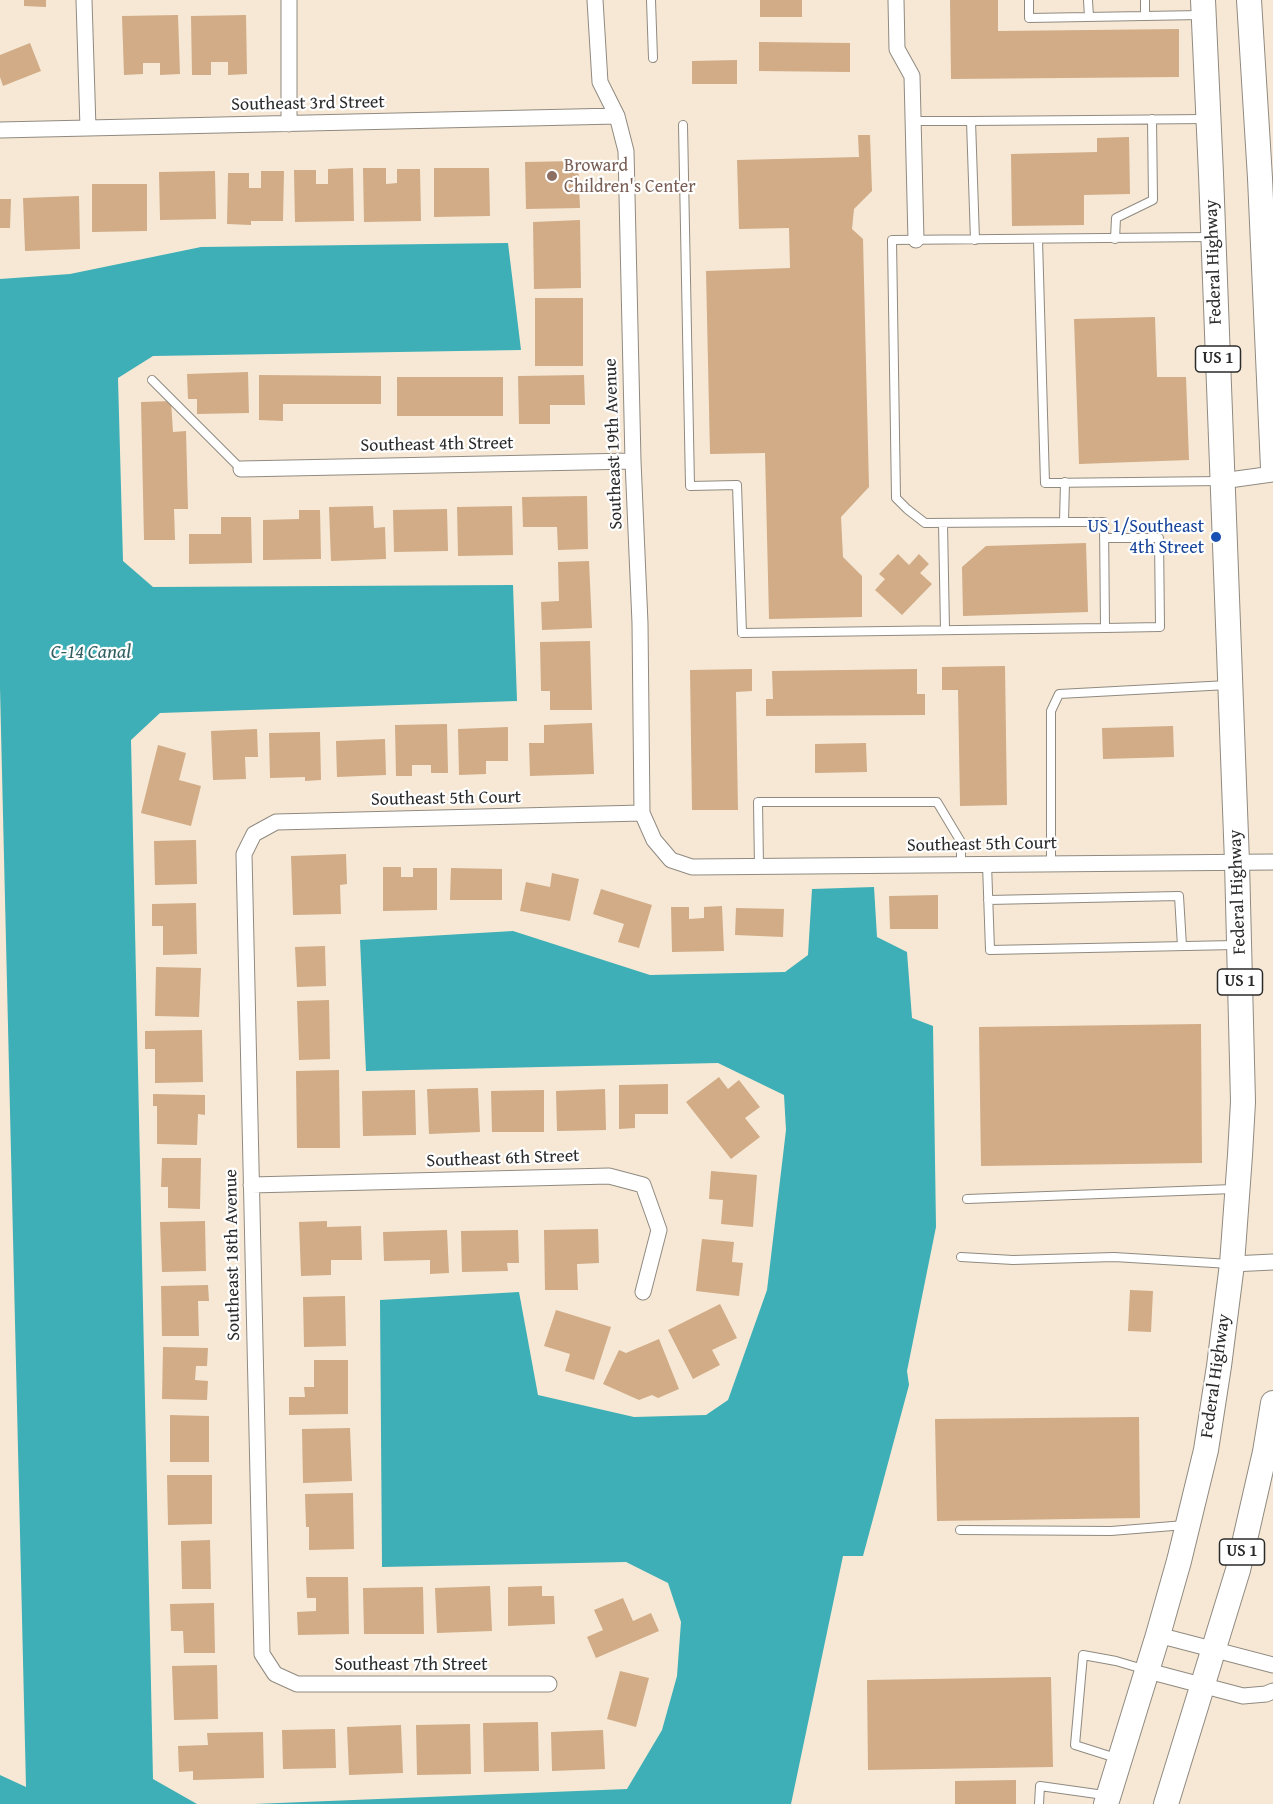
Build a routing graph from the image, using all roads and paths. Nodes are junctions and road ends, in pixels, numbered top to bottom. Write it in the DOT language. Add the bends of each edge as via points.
graph roads {
  1 [pos="84,0"];
  2 [pos="289,0"];
  3 [pos="595,0"];
  4 [pos="651,0"];
  5 [pos="896,0"];
  6 [pos="1029,0"];
  7 [pos="1088,0"];
  8 [pos="1145,0"];
  9 [pos="1249,0"];
  10 [pos="1203,8"];
  11 [pos="1146,16"];
  12 [pos="1089,17"];
  13 [pos="652,58"];
  14 [pos="616,116"];
  15 [pos="1152,119"];
  16 [pos="1208,119"];
  17 [pos="913,121"];
  18 [pos="971,121"];
  19 [pos="289,124"];
  20 [pos="683,125"];
  21 [pos="88,128"];
  22 [pos="0,130"];
  23 [pos="1213,237"];
  24 [pos="1115,239"];
  25 [pos="916,240"];
  26 [pos="975,240"];
  27 [pos="1038,240"];
  28 [pos="152,380"];
  29 [pos="633,461"];
  30 [pos="1273,468"];
  31 [pos="242,469"];
  32 [pos="1273,474"];
  33 [pos="1222,481"];
  34 [pos="1065,482"];
  35 [pos="1064,522"];
  36 [pos="943,523"];
  37 [pos="1104,538"];
  38 [pos="1105,628"];
  39 [pos="945,630"];
  40 [pos="1230,685"];
  41 [pos="642,813"];
  42 [pos="254,834"];
  43 [pos="1237,862"];
  44 [pos="1273,862"];
  45 [pos="961,864"];
  46 [pos="987,864"];
  47 [pos="1051,864"];
  48 [pos="692,867"];
  49 [pos="759,867"];
  50 [pos="988,900"];
  51 [pos="1239,944"];
  52 [pos="1182,946"];
  53 [pos="251,1185"];
  54 [pos="1238,1189"];
  55 [pos="968,1199"];
  56 [pos="961,1257"];
  57 [pos="1273,1262"];
  58 [pos="1232,1264"];
  59 [pos="643,1292"];
  60 [pos="1273,1403"];
  61 [pos="1187,1525"];
  62 [pos="960,1530"];
  63 [pos="1158,1635"];
  64 [pos="1214,1649"];
  65 [pos="1273,1665"];
  66 [pos="1148,1671"];
  67 [pos="275,1674"];
  68 [pos="549,1684"];
  69 [pos="1203,1686"];
  70 [pos="1273,1691"];
  71 [pos="1120,1760"];
  72 [pos="1108,1800"];
  73 [pos="1038,1804"];
  74 [pos="1166,1804"];
  1 -- 21 [label="street"];
  2 -- 19 [label="street"];
  3 -- 14 [label="street, Southeast 19th Avenue" via="600,82"];
  4 -- 13 [label="lane"];
  5 -- 17 [label="street" via="897,49 912,76"];
  6 -- 12 [label="lane" via="1029,18"];
  7 -- 12 [label="lane"];
  8 -- 11 [label="lane"];
  9 -- 30 [label="main road" via="1263,165"];
  10 -- 11 [label="lane"];
  10 -- 16 [label="main road, Federal Highway / US 1"];
  11 -- 12 [label="lane"];
  14 -- 19 [label="street, Southeast 3rd Street"];
  14 -- 29 [label="street, Southeast 19th Avenue" via="626,151"];
  15 -- 16 [label="lane"];
  15 -- 18 [label="lane"];
  15 -- 24 [label="lane" via="1153,200 1116,218"];
  16 -- 23 [label="main road, Federal Highway / US 1"];
  17 -- 18 [label="lane"];
  17 -- 25 [label="street"];
  18 -- 26 [label="lane"];
  19 -- 21 [label="street, Southeast 3rd Street"];
  20 -- 39 [label="lane" via="690,486 737,485 742,633"];
  21 -- 22 [label="street, Southeast 3rd Street"];
  23 -- 24 [label="lane"];
  23 -- 33 [label="main road, Federal Highway / US 1"];
  24 -- 27 [label="lane"];
  25 -- 26 [label="lane"];
  25 -- 36 [label="lane" via="892,240 896,498 925,523"];
  26 -- 27 [label="lane"];
  27 -- 34 [label="lane" via="1046,483"];
  28 -- 31 [label="lane"];
  29 -- 31 [label="street, Southeast 4th Street"];
  29 -- 41 [label="street, Southeast 19th Avenue"];
  32 -- 33 [label="street"];
  33 -- 34 [label="lane"];
  33 -- 40 [label="main road, Federal Highway / US 1"];
  34 -- 35 [label="lane"];
  35 -- 36 [label="lane"];
  35 -- 37 [label="lane" via="1104,522"];
  36 -- 39 [label="lane"];
  37 -- 38 [label="lane"];
  37 -- 38 [label="lane" via="1160,538 1160,627"];
  38 -- 39 [label="lane"];
  40 -- 43 [label="main road, Federal Highway / US 1"];
  40 -- 47 [label="lane" via="1059,694 1051,711"];
  41 -- 42 [label="street, Southeast 5th Court" via="276,822"];
  41 -- 48 [label="street, Southeast 19th Avenue" via="654,840 671,860"];
  42 -- 53 [label="street, Southeast 18th Avenue" via="244,854"];
  43 -- 44 [label="street, Southeast 5th Court"];
  43 -- 47 [label="street, Southeast 5th Court"];
  43 -- 51 [label="main road, Federal Highway / US 1"];
  45 -- 46 [label="street, Southeast 5th Court"];
  45 -- 49 [label="street, Southeast 5th Court"];
  45 -- 49 [label="lane" via="961,842 937,802 758,802"];
  46 -- 47 [label="street, Southeast 5th Court"];
  46 -- 50 [label="lane"];
  48 -- 49 [label="street, Southeast 5th Court"];
  50 -- 52 [label="lane" via="1179,896"];
  50 -- 52 [label="lane" via="990,950"];
  51 -- 52 [label="lane"];
  51 -- 54 [label="main road, Federal Highway / US 1" via="1243,1102"];
  53 -- 59 [label="street, Southeast 6th Street" via="609,1176 643,1185 659,1230"];
  53 -- 67 [label="street, Southeast 18th Avenue" via="262,1654"];
  54 -- 55 [label="lane"];
  54 -- 58 [label="main road, Federal Highway / US 1"];
  56 -- 58 [label="lane" via="1114,1257"];
  57 -- 58 [label="street"];
  58 -- 61 [label="main road, Federal Highway / US 1" via="1206,1450"];
  60 -- 64 [label="main road, US 1" via="1238,1570"];
  61 -- 62 [label="lane" via="1111,1531"];
  61 -- 63 [label="main road, Federal Highway / US 1"];
  63 -- 64 [label="street"];
  63 -- 66 [label="main road, Federal Highway / US 1"];
  64 -- 65 [label="street"];
  64 -- 69 [label="main road, US 1"];
  66 -- 69 [label="street"];
  66 -- 71 [label="main road, Federal Highway / US 1"];
  66 -- 71 [label="lane" via="1083,1655 1075,1745"];
  67 -- 68 [label="street, Southeast 7th Street" via="297,1684"];
  69 -- 70 [label="street" via="1243,1696"];
  69 -- 74 [label="main road, US 1"];
  71 -- 72 [label="main road, Federal Highway / US 1"];
  72 -- 73 [label="lane" via="1040,1786"];
}
